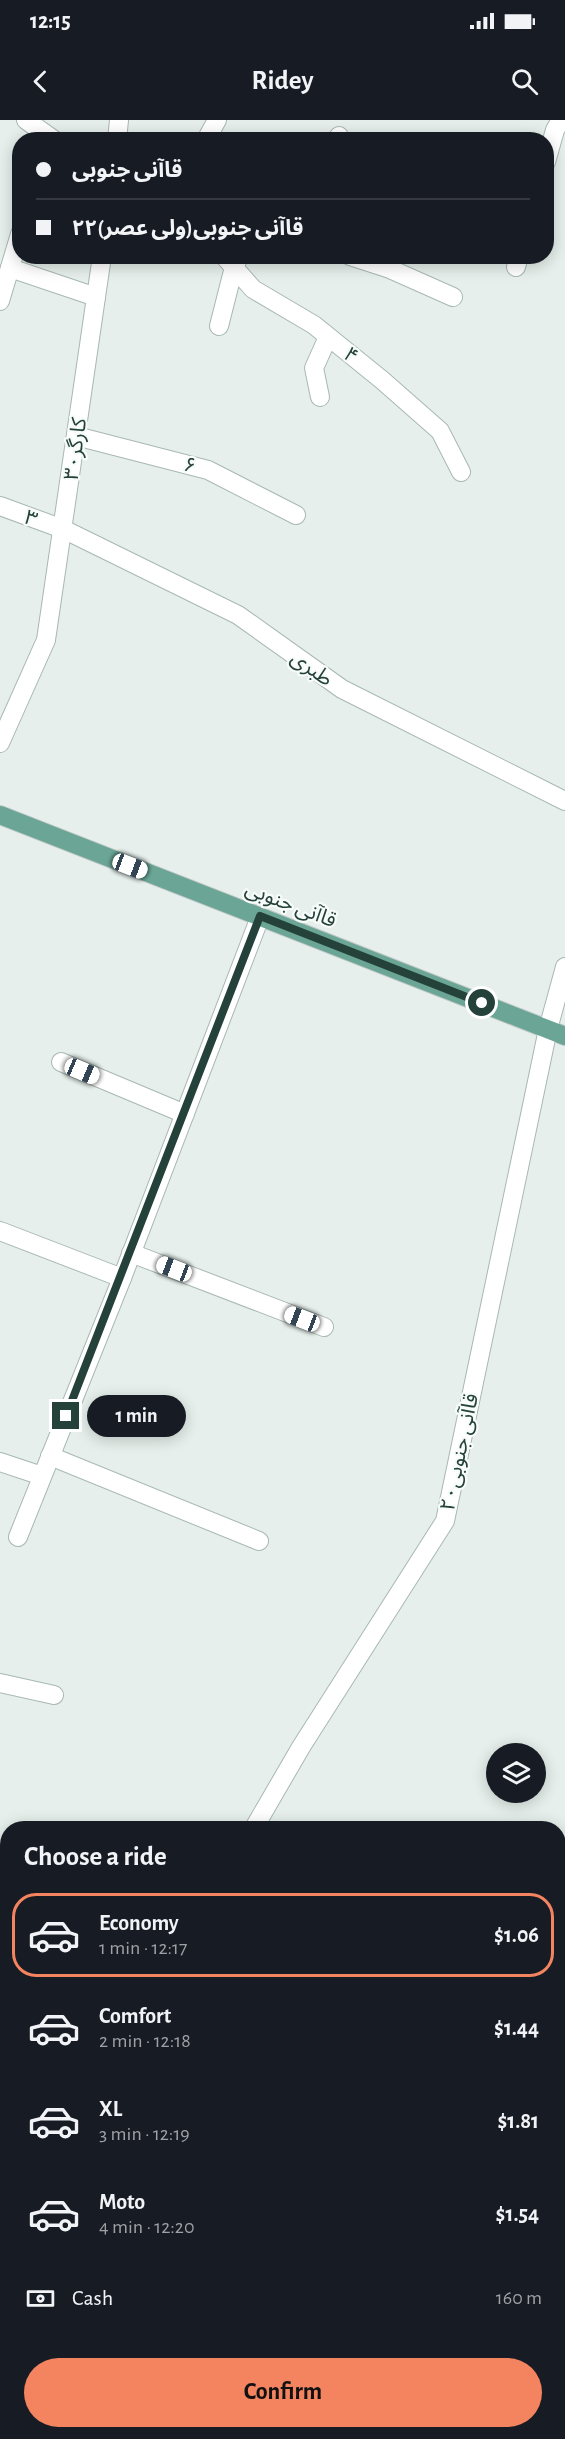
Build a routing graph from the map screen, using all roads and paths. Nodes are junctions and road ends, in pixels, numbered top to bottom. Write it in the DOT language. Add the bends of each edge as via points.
graph roads {
  1 [pos="26,120"];
  2 [pos="561,120"];
  3 [pos="43,132"];
  4 [pos="554,134"];
  5 [pos="12,261"];
  6 [pos="101,264"];
  7 [pos="231,264"];
  8 [pos="235,264"];
  9 [pos="375,264"];
  10 [pos="10,268"];
  11 [pos="96,297"];
  12 [pos="453,297"];
  13 [pos="0,301"];
  14 [pos="219,326"];
  15 [pos="328,337"];
  16 [pos="320,398"];
  17 [pos="76,436"];
  18 [pos="461,472"];
  19 [pos="0,506"];
  20 [pos="296,515"];
  21 [pos="63,529"];
  22 [pos="0,743"];
  23 [pos="565,801"];
  24 [pos="0,815"];
  25 [pos="260,916"];
  26 [pos="565,967"];
  27 [pos="557,1032"];
  28 [pos="61,1062"];
  29 [pos="185,1114"];
  30 [pos="0,1231"];
  31 [pos="131,1253"];
  32 [pos="122,1278"];
  33 [pos="324,1327"];
  34 [pos="50,1456"];
  35 [pos="0,1461"];
  36 [pos="42,1476"];
  37 [pos="18,1537"];
  38 [pos="259,1541"];
  39 [pos="0,1683"];
  40 [pos="54,1695"];
  41 [pos="258,1821"];
  1 -- 3 [label="street"];
  2 -- 4 [label="street"];
  5 -- 10 [label="street"];
  6 -- 11 [label="street, کارگر۳۰"];
  7 -- 14 [label="street"];
  8 -- 15 [label="street, ۴" via="253,290"];
  9 -- 12 [label="street"];
  10 -- 11 [label="street"];
  10 -- 13 [label="street"];
  11 -- 17 [label="street, کارگر۳۰"];
  15 -- 16 [label="street" via="314,368"];
  15 -- 18 [label="street, ۴" via="440,431"];
  17 -- 20 [label="street, ۶" via="208,470"];
  17 -- 21 [label="street, کارگر۳۰"];
  19 -- 21 [label="street, ۳"];
  21 -- 22 [label="street, کارگر۳۰" via="46,640"];
  21 -- 23 [label="street, طبری" via="238,615 342,689"];
  24 -- 25 [label="main road, قاآنی جنوبی"];
  25 -- 27 [label="main road, قاآنی جنوبی"];
  25 -- 29 [label="street"];
  26 -- 27 [label="street, ۲۰قاآنی جنوبی"];
  27 -- 41 [label="street, ۲۰قاآنی جنوبی" via="445,1521 300,1747"];
  28 -- 29 [label="street"];
  29 -- 31 [label="street"];
  30 -- 32 [label="street"];
  31 -- 32 [label="street"];
  31 -- 33 [label="street"];
  32 -- 34 [label="street"];
  34 -- 36 [label="street"];
  34 -- 38 [label="street"];
  35 -- 36 [label="street"];
  36 -- 37 [label="street"];
  39 -- 40 [label="street"];
}
